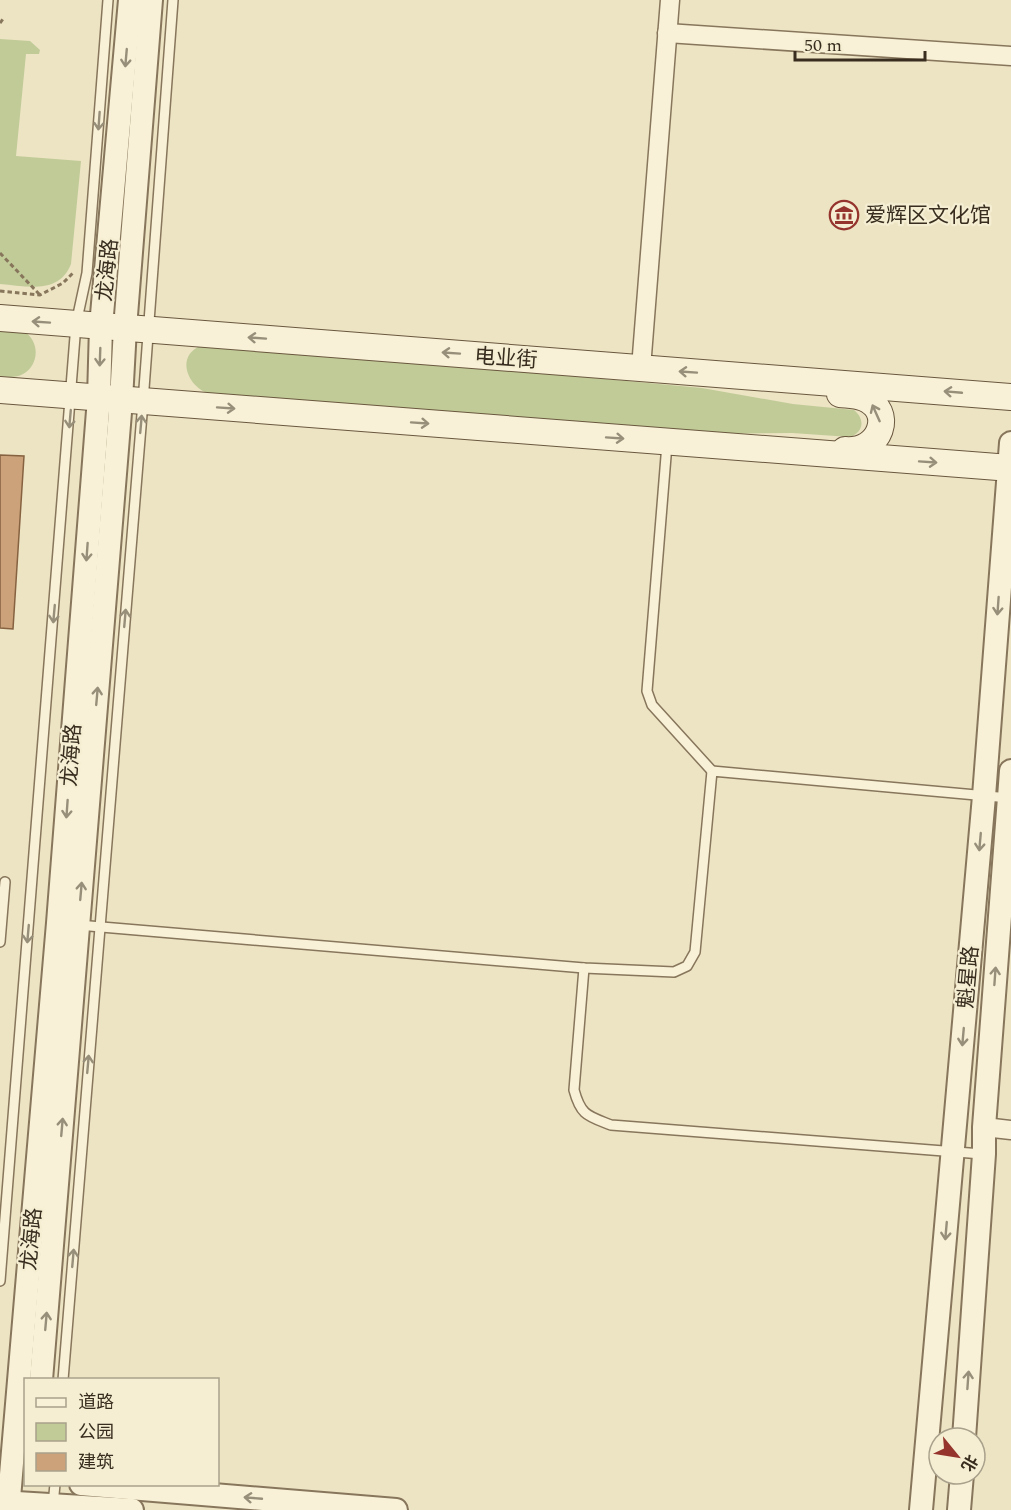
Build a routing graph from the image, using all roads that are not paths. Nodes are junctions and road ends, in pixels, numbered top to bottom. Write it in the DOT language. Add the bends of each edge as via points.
graph roads {
  1 [pos="108,0"];
  2 [pos="130,0"];
  3 [pos="151,0"];
  4 [pos="173,0"];
  5 [pos="670,0"];
  6 [pos="667,33"];
  7 [pos="1011,57"];
  8 [pos="0,318"];
  9 [pos="112,327"];
  10 [pos="641,368"];
  11 [pos="746,376"];
  12 [pos="0,390"];
  13 [pos="72,396"];
  14 [pos="1011,397"];
  15 [pos="121,400"];
  16 [pos="668,442"];
  17 [pos="744,448"];
  18 [pos="1010,460"];
  19 [pos="712,771"];
  20 [pos="1011,771"];
  21 [pos="984,796"];
  22 [pos="1009,798"];
  23 [pos="5,882"];
  24 [pos="78,925"];
  25 [pos="0,942"];
  26 [pos="584,968"];
  27 [pos="984,1127"];
  28 [pos="1011,1130"];
  29 [pos="953,1152"];
  30 [pos="984,1154"];
  31 [pos="0,1281"];
  32 [pos="41,1378"];
  33 [pos="63,1378"];
  34 [pos="965,1426"];
  35 [pos="12,1478"];
  36 [pos="94,1486"];
  37 [pos="961,1486"];
  38 [pos="43,1499"];
  39 [pos="6,1505"];
  40 [pos="132,1510"];
  41 [pos="396,1510"];
  42 [pos="921,1510"];
  43 [pos="959,1510"];
  1 -- 9 [label="lane, one-way" via="87,273"];
  2 -- 9 [label="street, 龙海路, one-way"];
  3 -- 9 [label="street, 龙海路"];
  4 -- 9 [label="lane"];
  5 -- 6 [label="street"];
  6 -- 7 [label="street"];
  6 -- 10 [label="street"];
  9 -- 8 [label="main road, 电业街, one-way"];
  10 -- 9 [label="main road, 电业街, one-way"];
  9 -- 13 [label="lane"];
  9 -- 15 [label="street, 龙海路"];
  9 -- 15 [label="lane"];
  11 -- 10 [label="main road, 电业街, one-way"];
  14 -- 11 [label="main road, 电业街, one-way"];
  17 -- 11 [label="main road, one-way" via="793,446 854,451 875,440 881,424 876,408 863,398 792,390"];
  12 -- 13 [label="main road"];
  13 -- 15 [label="main road"];
  13 -- 31 [label="lane, one-way"];
  15 -- 16 [label="main road, one-way"];
  15 -- 24 [label="street, 龙海路"];
  24 -- 15 [label="lane, one-way"];
  16 -- 17 [label="main road"];
  16 -- 19 [label="lane" via="647,691 652,705"];
  17 -- 18 [label="main road, one-way"];
  18 -- 21 [label="street, 魁星路, one-way"];
  19 -- 21 [label="lane"];
  19 -- 26 [label="lane" via="695,952 687,966 674,972"];
  20 -- 22 [label="street, 魁星路"];
  21 -- 22 [label="lane"];
  21 -- 29 [label="street, 魁星路, one-way"];
  27 -- 22 [label="street, 魁星路, one-way"];
  23 -- 25 [label="lane"];
  24 -- 26 [label="lane"];
  32 -- 24 [label="street, 龙海路, one-way"];
  33 -- 24 [label="lane, one-way"];
  24 -- 35 [label="street, 龙海路"];
  26 -- 29 [label="lane" via="574,1090 578,1105 587,1115 611,1125"];
  27 -- 28 [label="street"];
  27 -- 30 [label="street, 魁星路"];
  29 -- 30 [label="lane"];
  29 -- 42 [label="street, 魁星路, one-way"];
  34 -- 30 [label="street, 魁星路, one-way"];
  35 -- 39 [label="street, 龙海路"];
  41 -- 36 [label="street, one-way"];
  37 -- 43 [label="street"];
  38 -- 39 [label="street"];
  38 -- 40 [label="street"];
}
